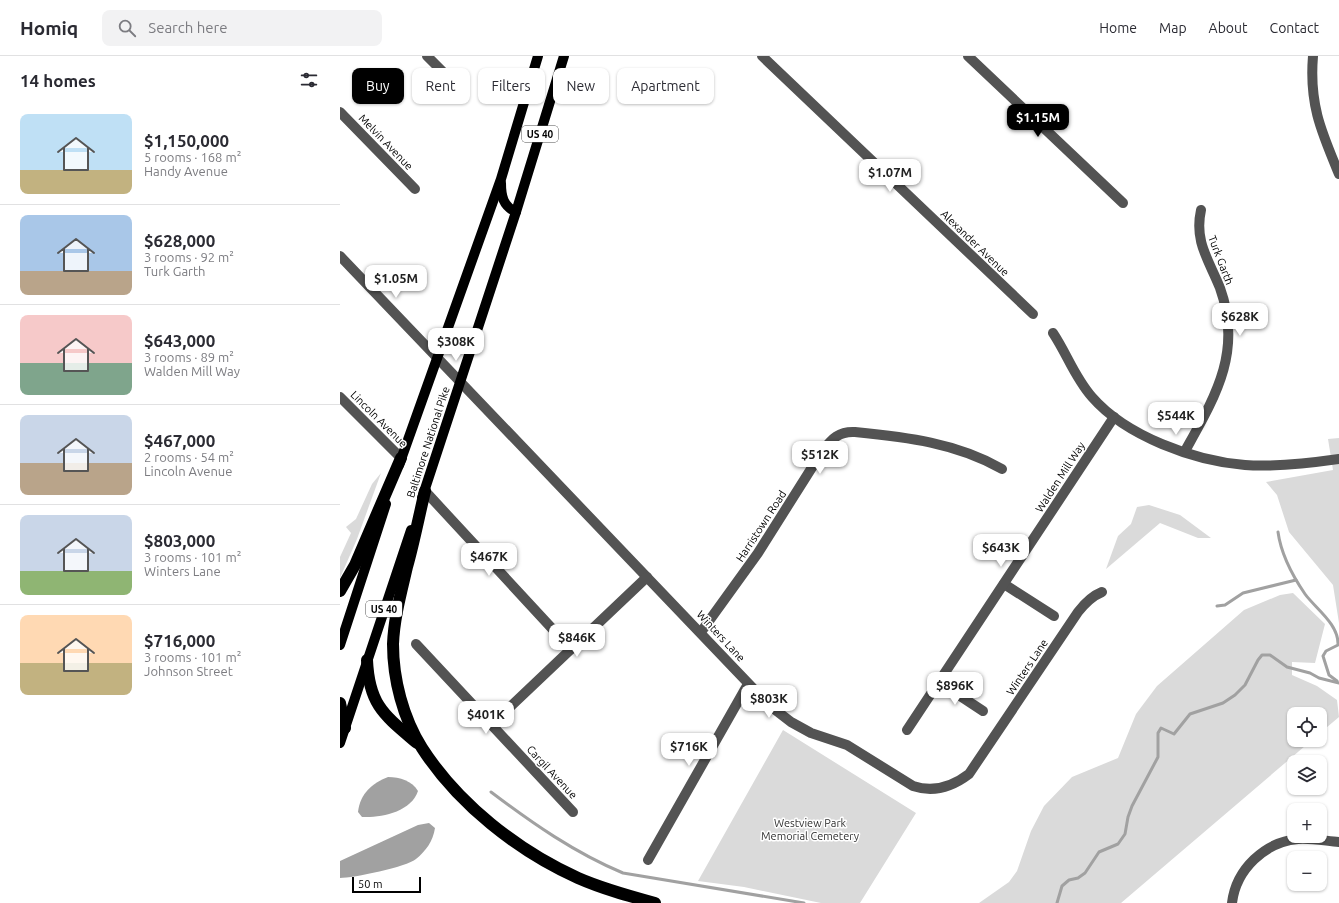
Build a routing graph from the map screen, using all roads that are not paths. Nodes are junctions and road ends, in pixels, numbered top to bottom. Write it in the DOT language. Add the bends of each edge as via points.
graph roads {
  1 [pos="428,56"];
  2 [pos="538,56"];
  3 [pos="564,56"];
  4 [pos="762,56"];
  5 [pos="968,56"];
  6 [pos="1313,56"];
  7 [pos="440,68"];
  8 [pos="340,112"];
  9 [pos="1339,174"];
  10 [pos="501,179"];
  11 [pos="414,189"];
  12 [pos="1123,203"];
  13 [pos="1201,210"];
  14 [pos="516,212"];
  15 [pos="340,256"];
  16 [pos="1033,314"];
  17 [pos="1053,332"];
  18 [pos="437,356"];
  19 [pos="460,382"];
  20 [pos="340,397"];
  21 [pos="1114,417"];
  22 [pos="1185,452"];
  23 [pos="401,458"];
  24 [pos="1339,459"];
  25 [pos="1002,469"];
  26 [pos="425,491"];
  27 [pos="647,577"];
  28 [pos="1004,584"];
  29 [pos="340,591"];
  30 [pos="1102,592"];
  31 [pos="1054,616"];
  32 [pos="701,632"];
  33 [pos="416,644"];
  34 [pos="340,645"];
  35 [pos="571,648"];
  36 [pos="367,660"];
  37 [pos="939,682"];
  38 [pos="748,684"];
  39 [pos="340,703"];
  40 [pos="983,711"];
  41 [pos="492,724"];
  42 [pos="345,728"];
  43 [pos="907,730"];
  44 [pos="340,743"];
  45 [pos="421,747"];
  46 [pos="573,812"];
  47 [pos="1339,842"];
  48 [pos="648,860"];
  49 [pos="656,903"];
  50 [pos="1232,903"];
  1 -- 7 [label="street"];
  2 -- 10 [label="main road, Baltimore National Pike / US 40"];
  3 -- 14 [label="main road, Baltimore National Pike / US 40"];
  4 -- 16 [label="street, Alexander Avenue"];
  5 -- 12 [label="street"];
  6 -- 9 [label="street" via="1316,114"];
  8 -- 11 [label="street, Melvin Avenue"];
  10 -- 14 [label="main road" via="503,200"];
  10 -- 18 [label="main road, Baltimore National Pike / US 40"];
  13 -- 22 [label="street, Turk Garth" via="1198,232 1200,244 1224,303 1229,342 1227,359 1218,388"];
  14 -- 19 [label="main road, Baltimore National Pike / US 40"];
  15 -- 18 [label="street, Winters Lane"];
  17 -- 21 [label="street" via="1083,386 1101,407"];
  18 -- 19 [label="street, Winters Lane"];
  18 -- 23 [label="main road, Baltimore National Pike / US 40"];
  19 -- 26 [label="main road, Baltimore National Pike / US 40"];
  19 -- 27 [label="street, Winters Lane"];
  20 -- 23 [label="street, Lincoln Avenue"];
  21 -- 22 [label="street" via="1146,436"];
  21 -- 28 [label="street, Walden Mill Way"];
  22 -- 24 [label="street" via="1245,465"];
  23 -- 29 [label="highway" via="355,565"];
  23 -- 34 [label="main road, Baltimore National Pike / US 40"];
  25 -- 32 [label="street, Harristown Road" via="956,449 927,440 848,431 836,436 823,450 758,553"];
  26 -- 35 [label="street"];
  26 -- 36 [label="main road, Baltimore National Pike / US 40"];
  26 -- 45 [label="highway" via="398,601 393,645 398,689"];
  27 -- 32 [label="street, Winters Lane"];
  27 -- 35 [label="street"];
  28 -- 31 [label="street"];
  28 -- 37 [label="street, Walden Mill Way"];
  30 -- 38 [label="street, Winters Lane" via="1095,595 1078,612 970,774 959,782 941,789 913,786 846,745 800,728 774,709"];
  32 -- 38 [label="street, Winters Lane"];
  33 -- 41 [label="street, Cargil Avenue"];
  35 -- 41 [label="street"];
  36 -- 42 [label="main road, Baltimore National Pike / US 40"];
  36 -- 45 [label="highway" via="368,681 376,703"];
  37 -- 40 [label="street"];
  37 -- 43 [label="street, Walden Mill Way"];
  38 -- 48 [label="street"];
  39 -- 42 [label="highway"];
  41 -- 46 [label="street, Cargil Avenue"];
  42 -- 44 [label="main road, Baltimore National Pike / US 40"];
  45 -- 49 [label="highway" via="484,816 533,853 600,887"];
  47 -- 50 [label="street" via="1301,839 1275,844 1245,869 1236,885"];
}
